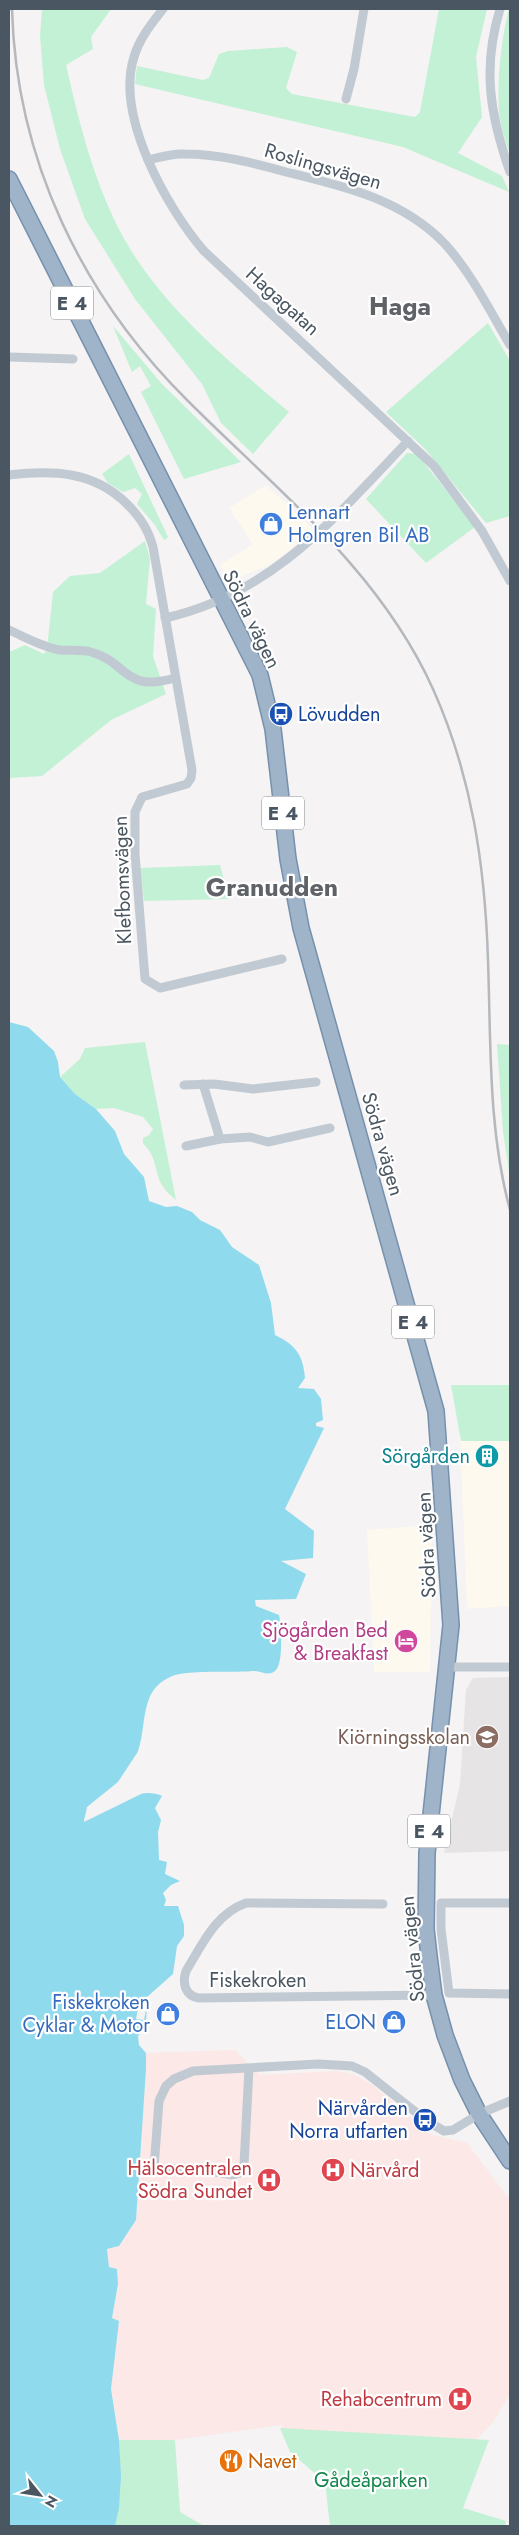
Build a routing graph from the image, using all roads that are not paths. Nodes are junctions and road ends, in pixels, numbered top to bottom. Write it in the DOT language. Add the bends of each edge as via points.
graph roads {
  1 [pos="164,9"];
  2 [pos="364,9"];
  3 [pos="500,9"];
  4 [pos="346,99"];
  5 [pos="148,160"];
  6 [pos="510,172"];
  7 [pos="9,180"];
  8 [pos="510,346"];
  9 [pos="9,357"];
  10 [pos="72,359"];
  11 [pos="408,441"];
  12 [pos="9,475"];
  13 [pos="510,581"];
  14 [pos="220,598"];
  15 [pos="165,618"];
  16 [pos="9,630"];
  17 [pos="175,678"];
  18 [pos="282,959"];
  19 [pos="316,1082"];
  20 [pos="203,1084"];
  21 [pos="184,1085"];
  22 [pos="330,1128"];
  23 [pos="220,1138"];
  24 [pos="186,1146"];
  25 [pos="448,1667"];
  26 [pos="510,1667"];
  27 [pos="510,1903"];
  28 [pos="384,1904"];
  29 [pos="441,1994"];
  30 [pos="510,1994"];
  31 [pos="249,2068"];
  32 [pos="510,2101"];
  33 [pos="479,2114"];
  34 [pos="510,2161"];
  1 -- 5 [label="street, Hagagatan" via="141,40 131,72 132,103"];
  2 -- 4 [label="street"];
  3 -- 6 [label="street" via="491,47 490,96 499,143"];
  5 -- 8 [label="street, Roslingsvägen" via="183,154 214,155 343,186 393,205 417,220 460,262"];
  5 -- 11 [label="street, Hagagatan" via="166,200 204,252"];
  7 -- 14 [label="highway, Södra vägen / E 4"];
  9 -- 10 [label="street"];
  11 -- 13 [label="street, Hagagatan" via="434,466 467,507"];
  11 -- 14 [label="street" via="294,556"];
  12 -- 15 [label="street, Klefbomsvägen" via="60,472 78,475 115,492 148,530"];
  14 -- 15 [label="street" via="184,614"];
  14 -- 25 [label="highway, Södra vägen / E 4" via="260,675 273,729 288,859 301,928 436,1411 450,1610"];
  15 -- 17 [label="street, Klefbomsvägen"];
  16 -- 17 [label="street" via="44,646 90,652 103,657 125,675 138,680 160,682"];
  17 -- 18 [label="street, Klefbomsvägen" via="192,778 180,787 142,797 134,812 145,979 160,988"];
  19 -- 20 [label="street" via="253,1089"];
  20 -- 21 [label="street"];
  20 -- 23 [label="street"];
  22 -- 23 [label="street" via="268,1142 250,1137"];
  23 -- 24 [label="street"];
  25 -- 26 [label="street"];
  25 -- 29 [label="highway, Södra vägen / E 4" via="425,1880 426,1929"];
  27 -- 29 [label="street" via="441,1903"];
  28 -- 29 [label="street, Fiskekroken" via="246,1903 236,1907 217,1922 186,1971 184,1985 190,1995 199,1998"];
  29 -- 30 [label="street"];
  29 -- 33 [label="highway, Södra vägen / E 4" via="445,2036"];
  31 -- 31 [label="street" via="193,2071 174,2078 166,2086 159,2101 154,2168 239,2173 244,2165"];
  31 -- 33 [label="street" via="318,2064 352,2066 365,2072 444,2131 453,2130"];
  32 -- 33 [label="street"];
  33 -- 34 [label="highway, Södra vägen / E 4"];
}
